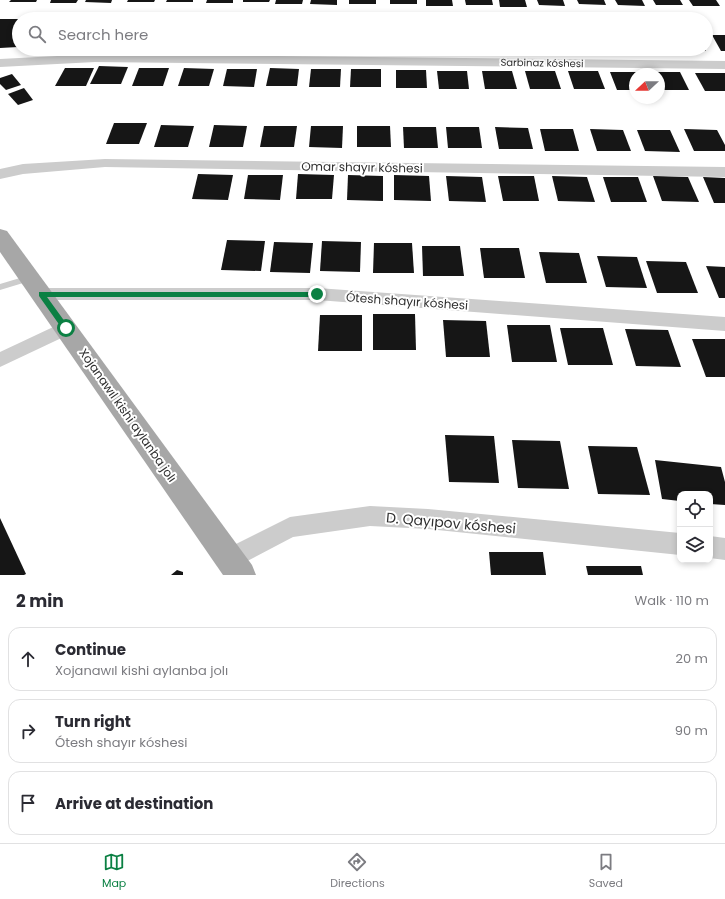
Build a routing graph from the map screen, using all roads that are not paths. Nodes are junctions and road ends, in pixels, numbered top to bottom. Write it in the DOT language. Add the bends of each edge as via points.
graph roads {
  1 [pos="0,63"];
  2 [pos="725,65"];
  3 [pos="725,172"];
  4 [pos="0,174"];
  5 [pos="0,236"];
  6 [pos="36,286"];
  7 [pos="0,287"];
  8 [pos="725,324"];
  9 [pos="66,328"];
  10 [pos="0,360"];
  11 [pos="677,544"];
  12 [pos="713,547"];
  13 [pos="725,549"];
  14 [pos="236,567"];
  1 -- 2 [label="street, Sarbinaz kóshesi" via="95,58"];
  3 -- 4 [label="street, Omar shayır kóshesi" via="105,163 23,169"];
  5 -- 6 [label="main road, Xojanawıl kishi aylanba jolı"];
  6 -- 7 [label="lane"];
  6 -- 8 [label="street, Ótesh shayır kóshesi" via="317,294"];
  6 -- 9 [label="main road, Xojanawıl kishi aylanba jolı"];
  9 -- 10 [label="street"];
  9 -- 14 [label="main road, Xojanawıl kishi aylanba jolı"];
  11 -- 14 [label="street, D. Qayıpov kóshesi" via="428,519 370,516 290,527"];
  12 -- 13 [label="street"];
}
